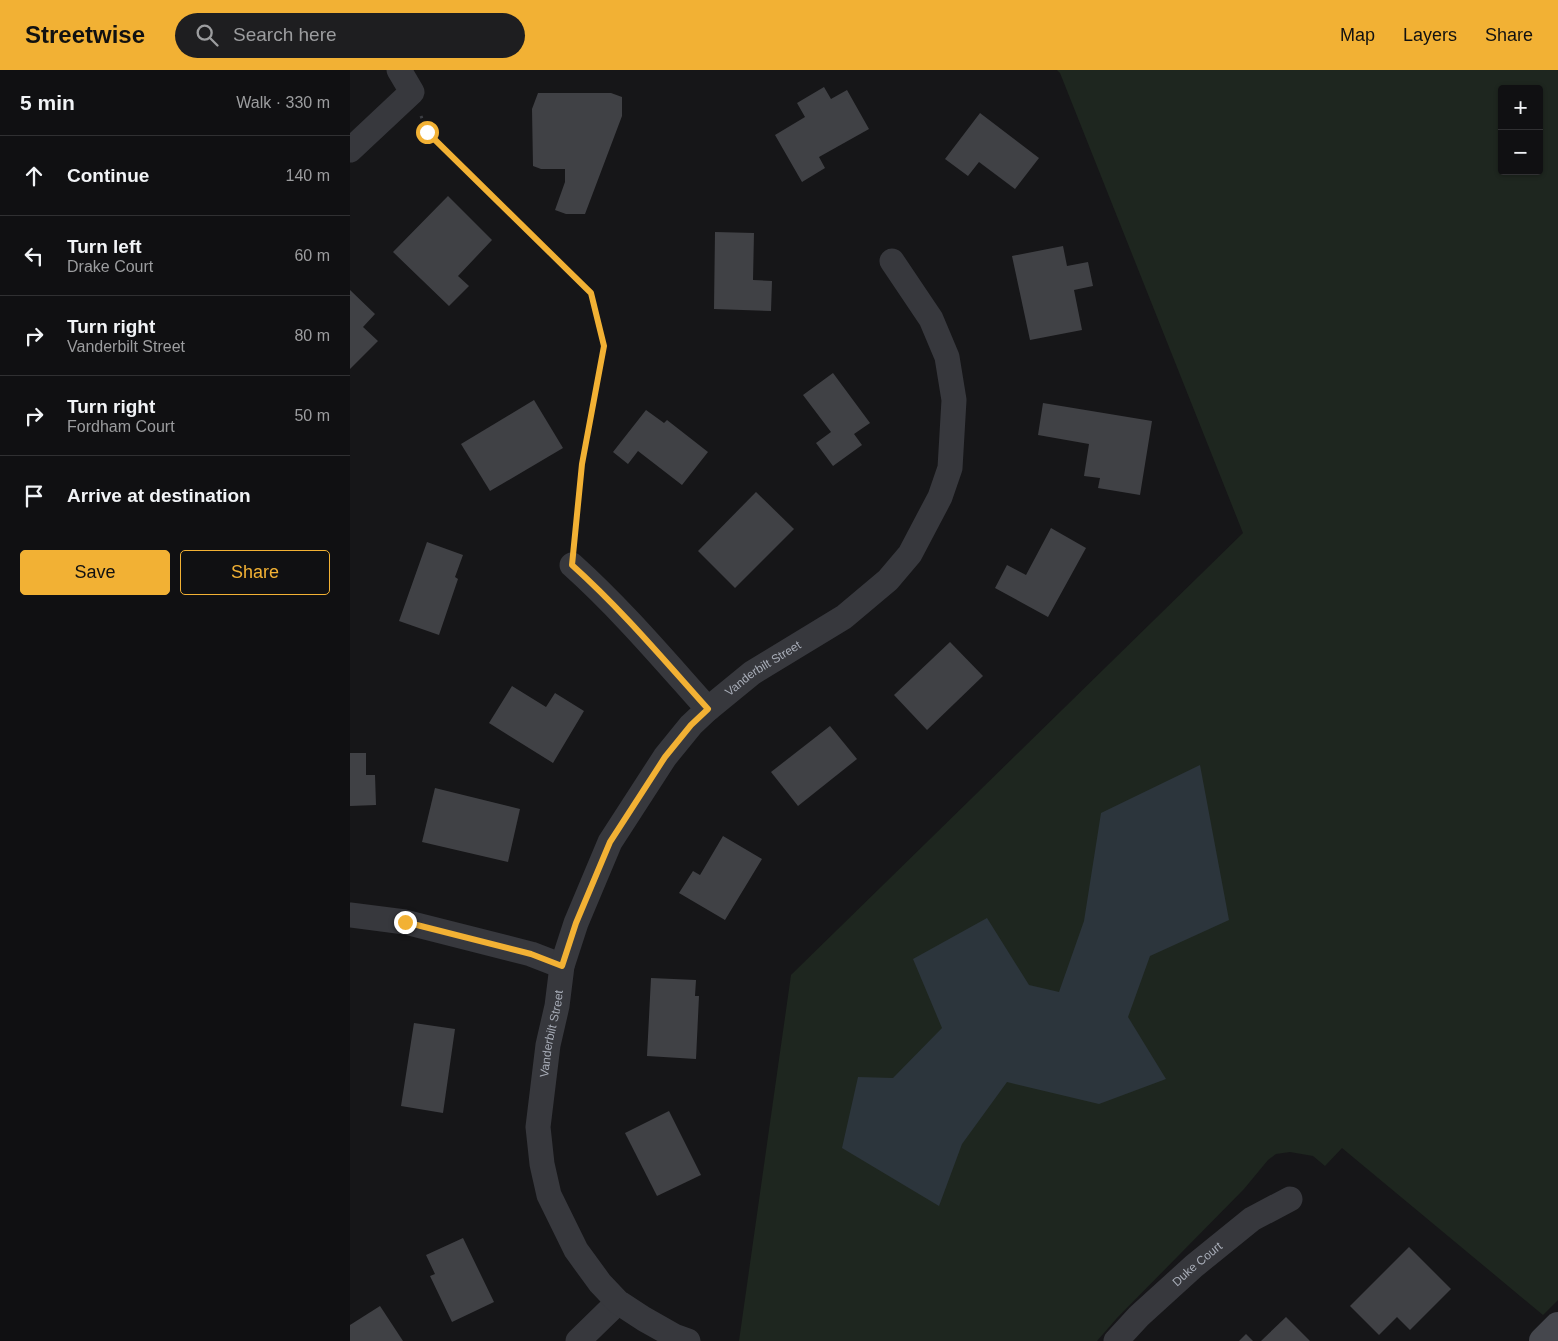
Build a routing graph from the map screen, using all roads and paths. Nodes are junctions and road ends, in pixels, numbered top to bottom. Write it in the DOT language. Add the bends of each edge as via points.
graph roads {
  1 [pos="399,70"];
  2 [pos="412,92"];
  3 [pos="350,150"];
  4 [pos="892,261"];
  5 [pos="572,565"];
  6 [pos="708,709"];
  7 [pos="350,915"];
  8 [pos="562,966"];
  9 [pos="1290,1199"];
  10 [pos="618,1302"];
  11 [pos="1558,1326"];
  12 [pos="578,1341"];
  13 [pos="688,1341"];
  14 [pos="1116,1341"];
  15 [pos="1543,1341"];
  1 -- 2 [label="street"];
  2 -- 3 [label="street"];
  2 -- 5 [label="path" via="427,132 591,293 604,346 582,464"];
  4 -- 6 [label="street, Vanderbilt Street" via="931,319 947,357 954,400 950,468 940,497 910,554 888,580 844,617 752,673"];
  5 -- 6 [label="street" via="645,637"];
  6 -- 8 [label="street, Vanderbilt Street" via="665,757 610,842"];
  7 -- 8 [label="street" via="405,922 531,954"];
  8 -- 10 [label="street, Vanderbilt Street" via="538,1127 542,1164 549,1195 576,1250"];
  9 -- 14 [label="street, Duke Court" via="1245,1224 1194,1266"];
  10 -- 12 [label="street"];
  10 -- 13 [label="street, Vanderbilt Street"];
  11 -- 15 [label="main road"];
}
